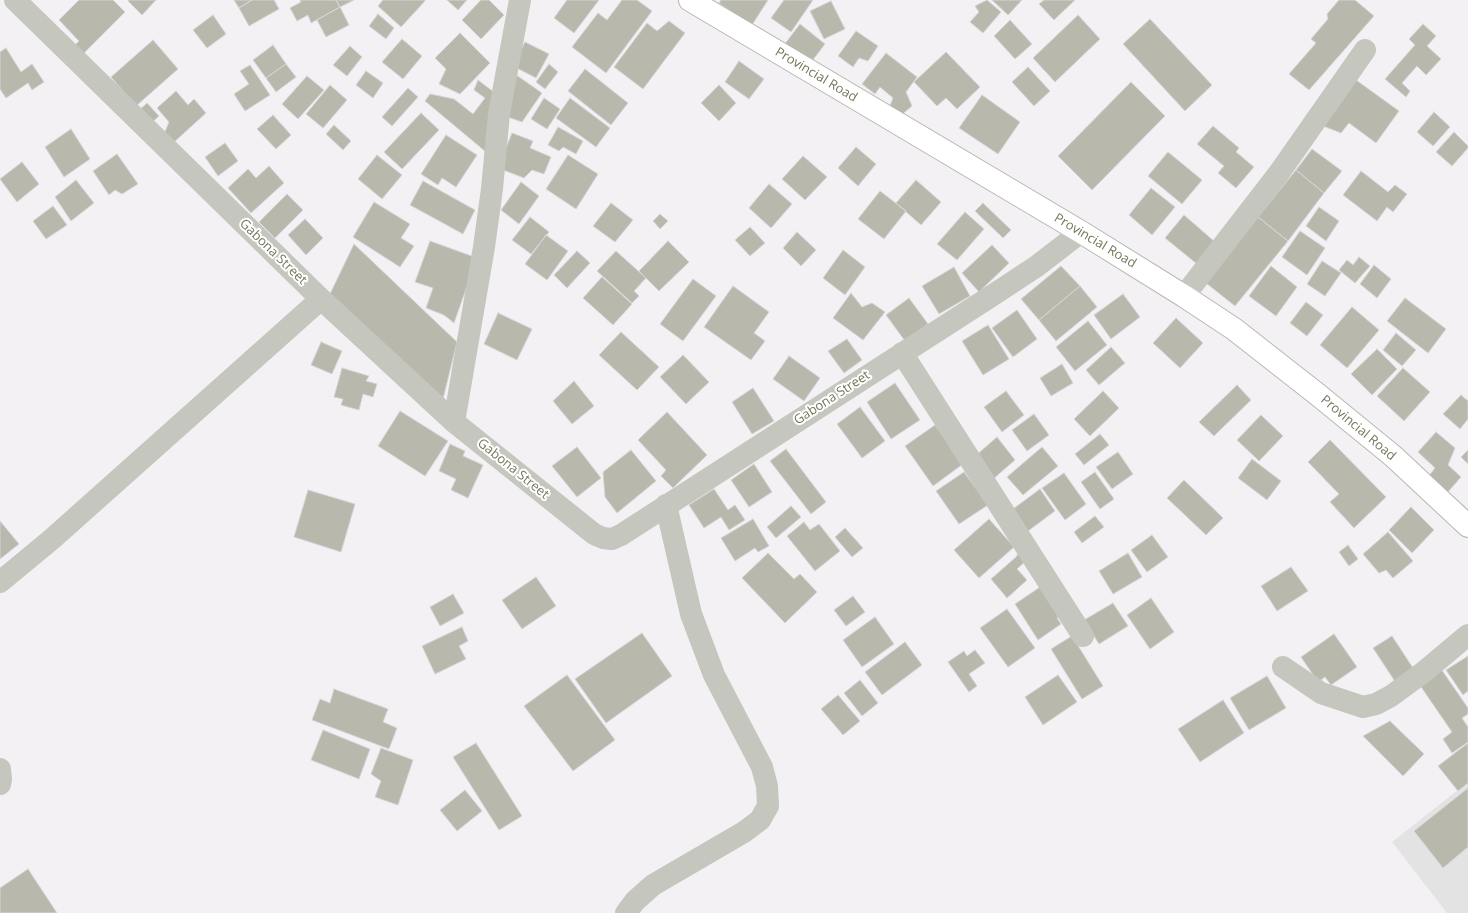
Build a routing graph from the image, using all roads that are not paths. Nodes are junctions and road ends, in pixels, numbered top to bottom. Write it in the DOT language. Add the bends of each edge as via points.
graph roads {
  1 [pos="15,0"];
  2 [pos="520,0"];
  3 [pos="690,0"];
  4 [pos="1366,50"];
  5 [pos="1081,232"];
  6 [pos="1184,296"];
  7 [pos="321,299"];
  8 [pos="902,353"];
  9 [pos="454,422"];
  10 [pos="666,505"];
  11 [pos="1468,526"];
  12 [pos="0,582"];
  13 [pos="1468,635"];
  14 [pos="1083,636"];
  15 [pos="1283,667"];
  16 [pos="0,769"];
  17 [pos="0,784"];
  18 [pos="626,913"];
  1 -- 7 [label="street, Gabona Street"];
  2 -- 9 [label="street" via="499,114 486,232"];
  3 -- 5 [label="main road, Provincial Road"];
  4 -- 6 [label="street" via="1278,173"];
  5 -- 6 [label="main road, Provincial Road"];
  5 -- 8 [label="street, Gabona Street" via="1037,266"];
  6 -- 11 [label="main road, Provincial Road" via="1234,329 1317,394 1393,456"];
  7 -- 9 [label="street, Gabona Street"];
  7 -- 12 [label="street" via="52,539"];
  8 -- 10 [label="street, Gabona Street"];
  8 -- 14 [label="street"];
  9 -- 10 [label="street, Gabona Street" via="594,534 603,538 612,539 621,535"];
  10 -- 18 [label="street" via="691,614 714,675 762,767 767,786 768,806 760,820 653,885 634,901"];
  13 -- 15 [label="street" via="1391,696 1363,707 1320,693"];
  16 -- 17 [label="street"];
}
